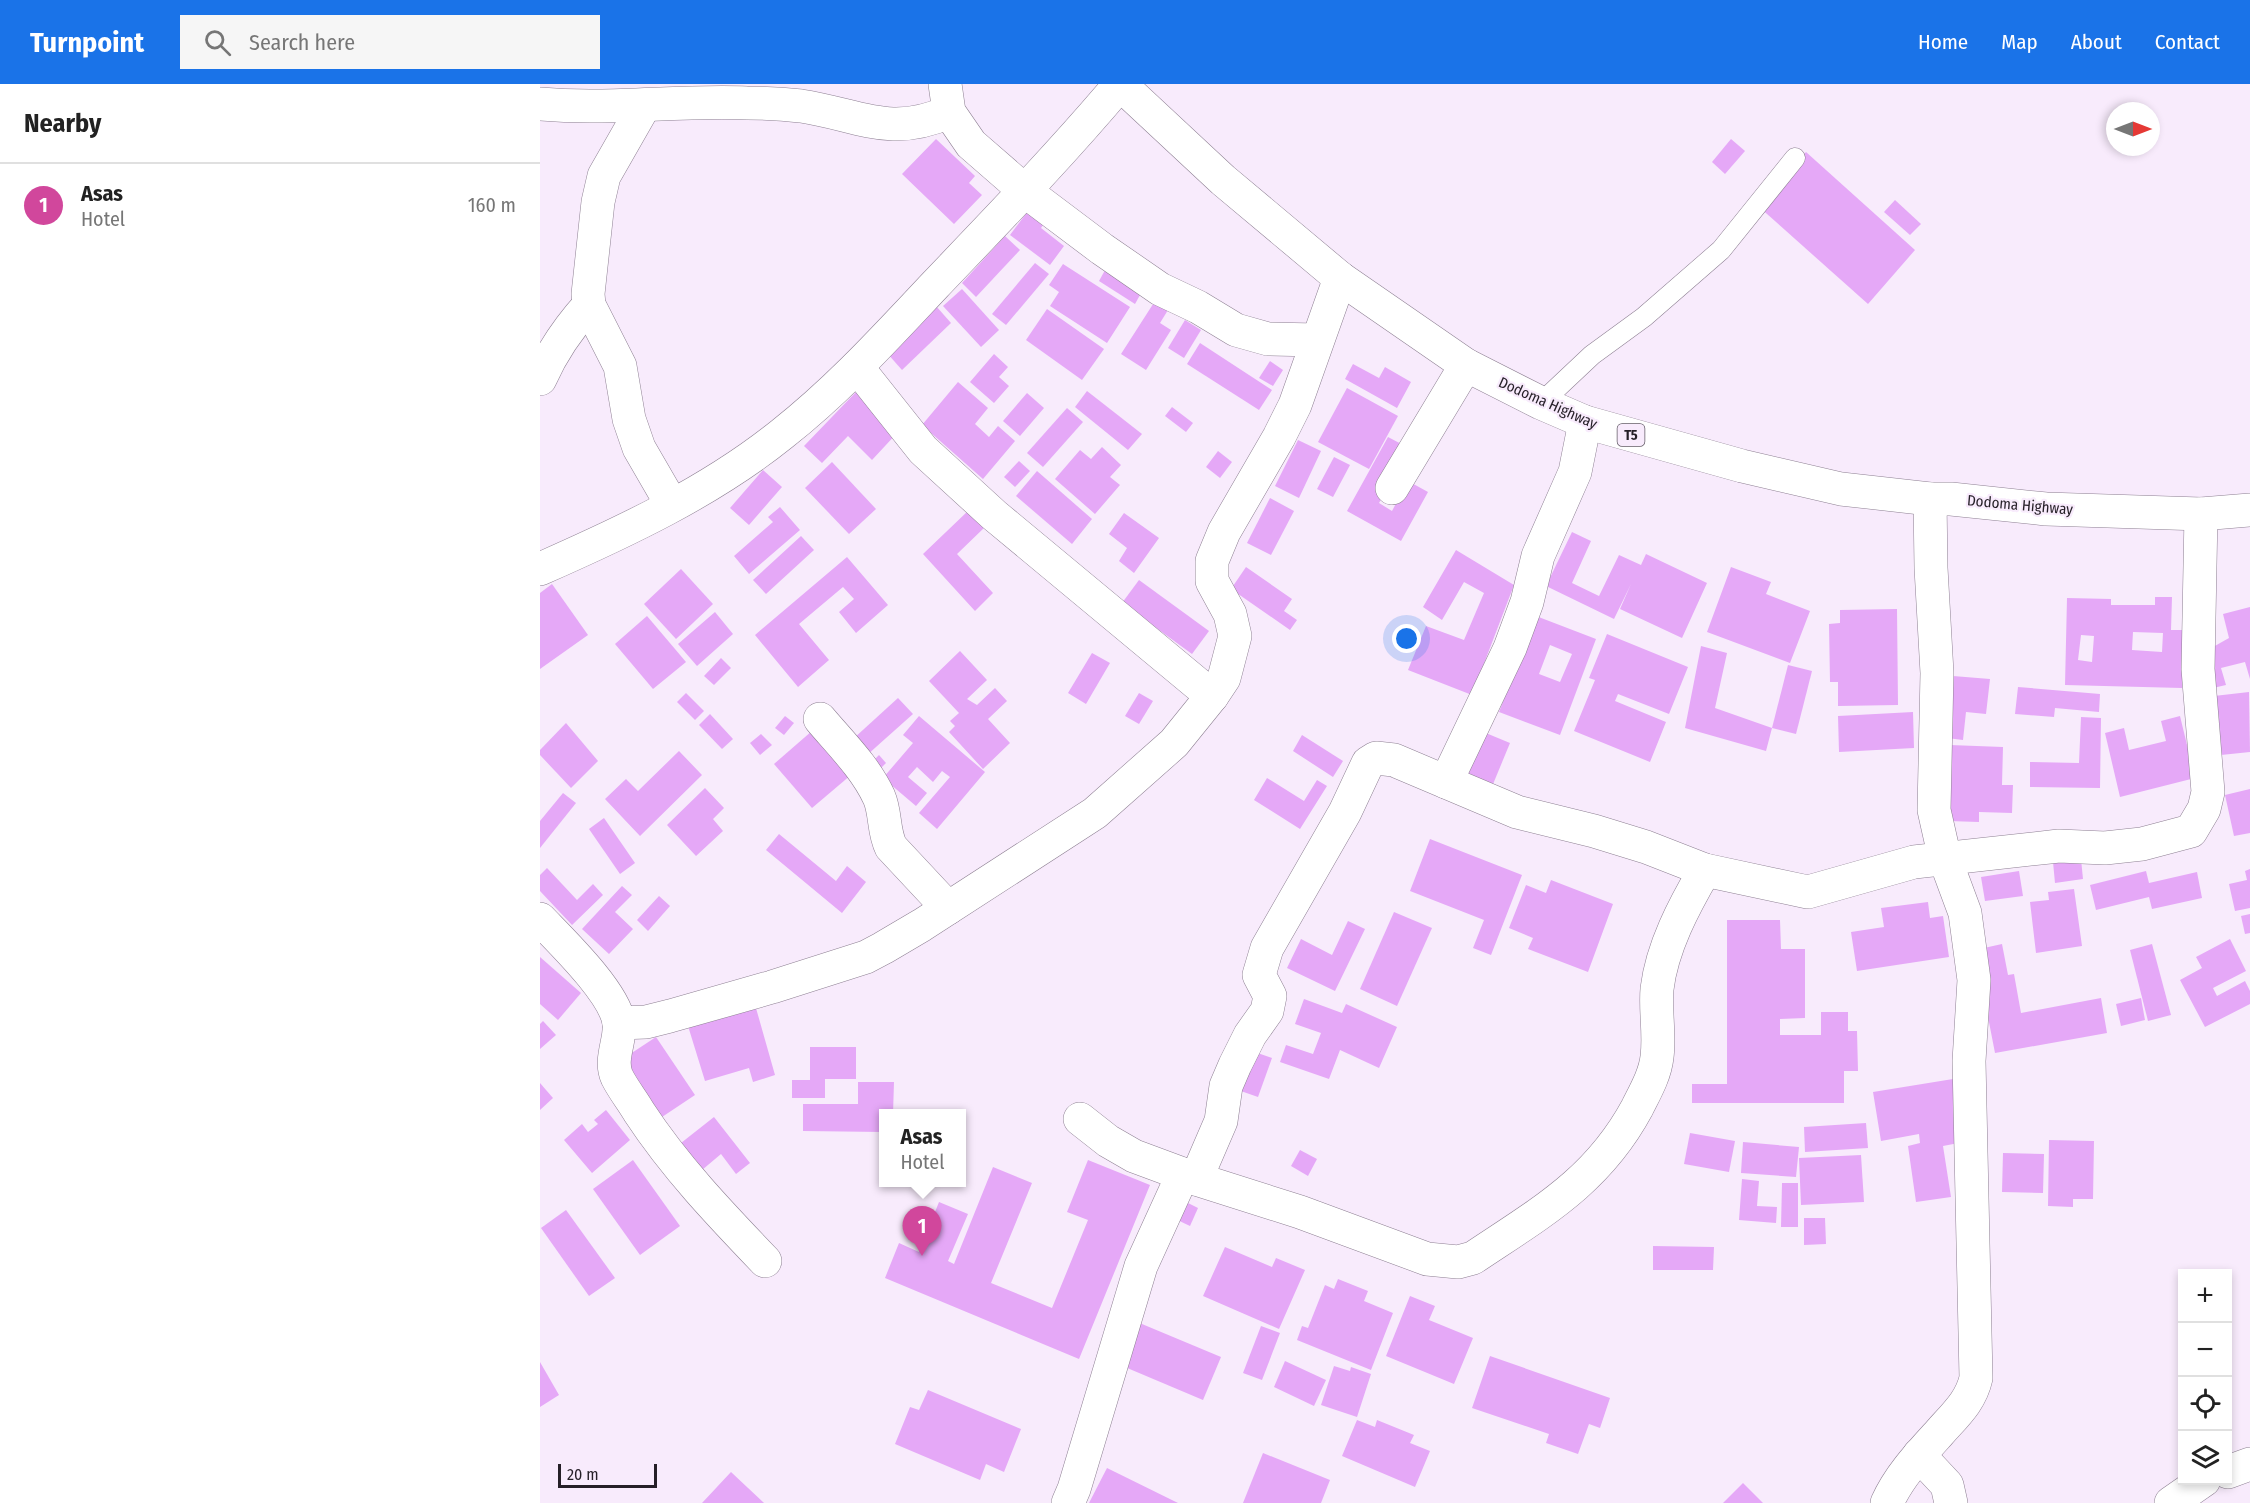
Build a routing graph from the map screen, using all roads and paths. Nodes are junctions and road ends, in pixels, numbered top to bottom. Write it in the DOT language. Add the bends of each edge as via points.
graph roads {
  1 [pos="1120,84"];
  2 [pos="947,98"];
  3 [pos="540,104"];
  4 [pos="644,106"];
  5 [pos="1796,158"];
  6 [pos="1025,191"];
  7 [pos="1340,278"];
  8 [pos="590,305"];
  9 [pos="1317,340"];
  10 [pos="1466,365"];
  11 [pos="857,367"];
  12 [pos="540,379"];
  13 [pos="1541,403"];
  14 [pos="1585,423"];
  15 [pos="1392,488"];
  16 [pos="1930,500"];
  17 [pos="672,506"];
  18 [pos="2250,510"];
  19 [pos="2202,514"];
  20 [pos="540,569"];
  21 [pos="1212,696"];
  22 [pos="820,719"];
  23 [pos="1446,782"];
  24 [pos="1945,859"];
  25 [pos="1705,870"];
  26 [pos="948,908"];
  27 [pos="540,919"];
  28 [pos="619,1023"];
  29 [pos="1080,1119"];
  30 [pos="1190,1176"];
  31 [pos="765,1261"];
  32 [pos="1919,1455"];
  33 [pos="2250,1464"];
  34 [pos="2232,1471"];
  35 [pos="2197,1485"];
  36 [pos="1068,1503"];
  37 [pos="1887,1503"];
  38 [pos="1951,1503"];
  39 [pos="2171,1503"];
  1 -- 6 [label="main road"];
  1 -- 7 [label="main road, Dodoma Highway / T5" via="1222,180"];
  2 -- 4 [label="main road" via="934,118 899,126 802,106 712,102"];
  2 -- 6 [label="main road" via="971,144"];
  3 -- 4 [label="main road"];
  4 -- 8 [label="main road" via="599,192 588,287"];
  5 -- 13 [label="lane" via="1720,250 1644,317 1592,355"];
  6 -- 9 [label="main road" via="1160,289 1236,330 1268,339"];
  6 -- 11 [label="main road"];
  7 -- 9 [label="main road"];
  7 -- 10 [label="main road, Dodoma Highway / T5"];
  8 -- 12 [label="main road" via="566,332"];
  8 -- 17 [label="main road" via="620,366 629,419 639,448"];
  9 -- 21 [label="main road" via="1290,416 1229,523 1212,561 1212,581 1230,614 1235,636 1224,678"];
  10 -- 13 [label="main road, Dodoma Highway / T5"];
  10 -- 15 [label="main road"];
  11 -- 17 [label="main road" via="782,434"];
  11 -- 21 [label="main road" via="923,450 994,515"];
  13 -- 14 [label="main road, Dodoma Highway / T5"];
  14 -- 16 [label="main road, Dodoma Highway / T5" via="1841,489"];
  14 -- 23 [label="main road" via="1575,472 1538,556 1510,648"];
  16 -- 19 [label="main road, Dodoma Highway / T5" via="2046,509"];
  16 -- 24 [label="main road" via="1937,673 1934,810"];
  17 -- 20 [label="main road"];
  18 -- 19 [label="main road, Dodoma Highway / T5"];
  19 -- 24 [label="main road" via="2198,669 2208,792 2195,827 2142,844 2105,848 2059,846"];
  21 -- 26 [label="main road" via="1174,743 1095,813"];
  22 -- 26 [label="main road" via="866,772 880,800 891,847"];
  23 -- 25 [label="main road" via="1517,812 1646,847"];
  23 -- 30 [label="main road" via="1388,758 1368,763 1345,812 1264,954 1259,975 1270,996 1267,1011 1235,1065 1226,1086 1221,1121"];
  24 -- 25 [label="main road" via="1914,862 1808,892"];
  24 -- 32 [label="main road" via="1965,913 1974,980 1970,1060 1976,1378 1964,1406"];
  25 -- 30 [label="main road" via="1681,914 1660,972 1657,1058 1633,1115 1591,1172 1562,1197 1473,1258 1458,1262 1427,1259"];
  26 -- 28 [label="main road" via="866,957 670,1016"];
  27 -- 28 [label="main road" via="602,988"];
  28 -- 31 [label="main road" via="615,1066 624,1090 695,1185"];
  29 -- 30 [label="main road" via="1134,1156"];
  30 -- 36 [label="main road" via="1141,1266"];
  32 -- 37 [label="main road"];
  32 -- 38 [label="main road" via="1947,1485"];
  33 -- 34 [label="main road"];
  35 -- 39 [label="main road"];
}
